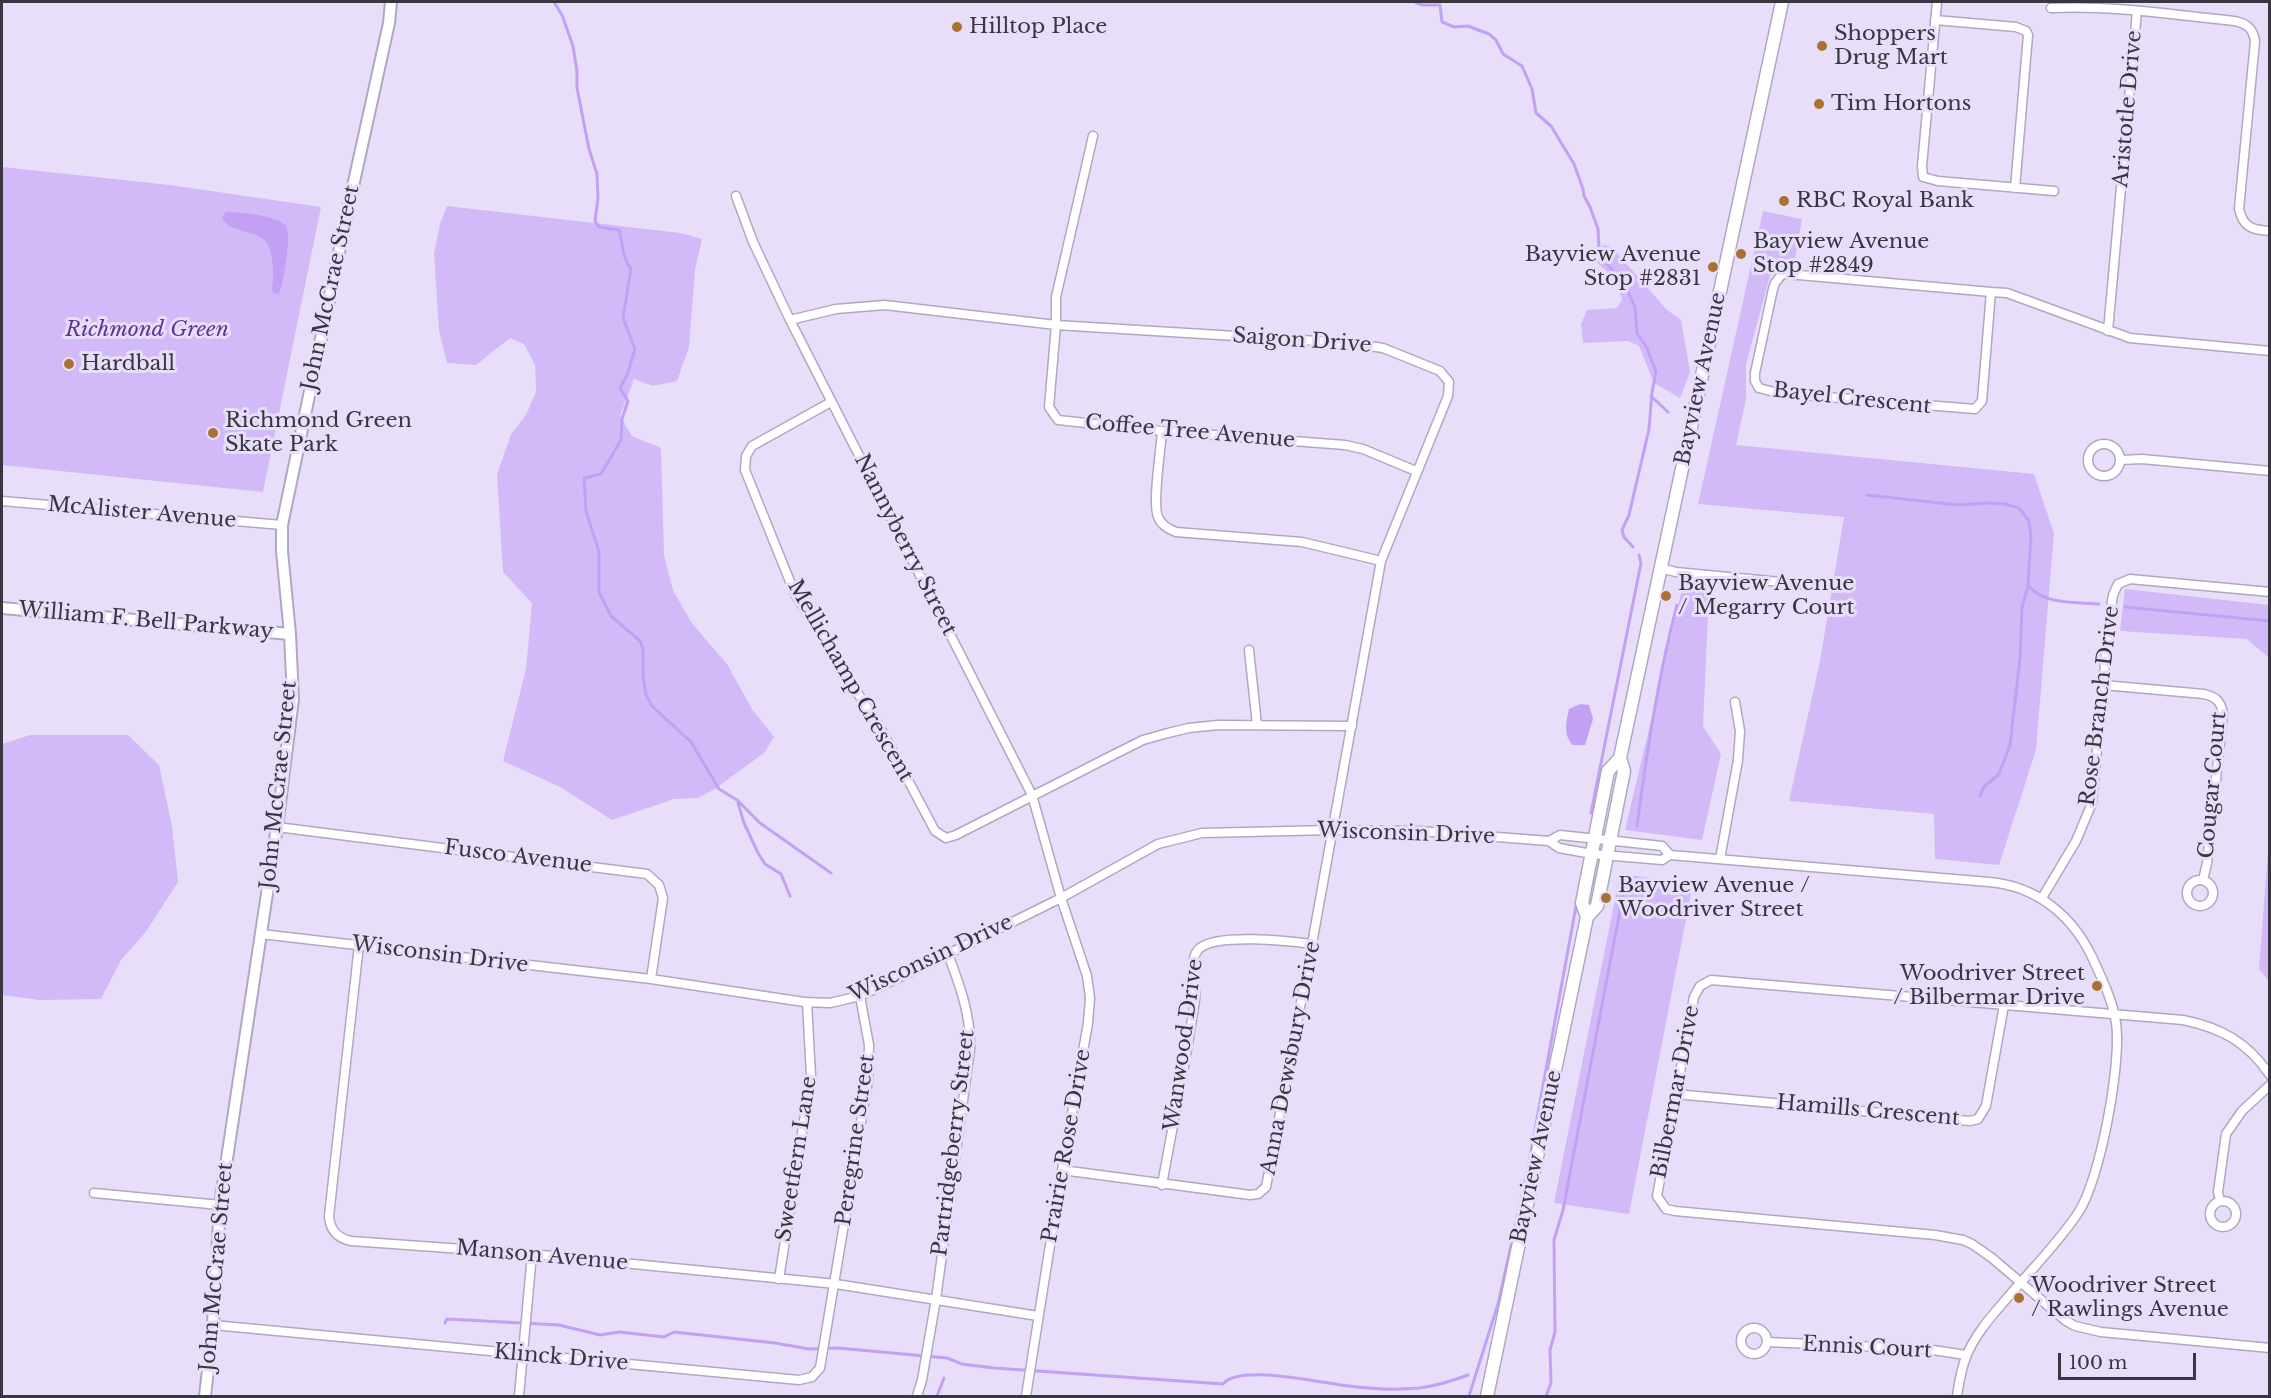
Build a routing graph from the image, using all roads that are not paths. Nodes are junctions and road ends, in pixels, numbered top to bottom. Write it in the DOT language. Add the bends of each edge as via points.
graph roads {
  1 [pos="391,2"];
  2 [pos="1782,2"];
  3 [pos="1937,2"];
  4 [pos="2051,8"];
  5 [pos="2137,11"];
  6 [pos="1935,20"];
  7 [pos="1093,136"];
  8 [pos="2015,188"];
  9 [pos="2054,191"];
  10 [pos="736,196"];
  11 [pos="2270,231"];
  12 [pos="1991,292"];
  13 [pos="790,320"];
  14 [pos="1056,325"];
  15 [pos="2108,331"];
  16 [pos="2270,351"];
  17 [pos="831,402"];
  18 [pos="1162,431"];
  19 [pos="2120,460"];
  20 [pos="1416,471"];
  21 [pos="2270,471"];
  22 [pos="2,501"];
  23 [pos="282,525"];
  24 [pos="1381,561"];
  25 [pos="1660,568"];
  26 [pos="1801,584"];
  27 [pos="2270,592"];
  28 [pos="2,608"];
  29 [pos="290,634"];
  30 [pos="1249,650"];
  31 [pos="2103,685"];
  32 [pos="1736,702"];
  33 [pos="1257,725"];
  34 [pos="1352,726"];
  35 [pos="1620,758"];
  36 [pos="1032,795"];
  37 [pos="277,827"];
  38 [pos="1332,830"];
  39 [pos="1595,839"];
  40 [pos="1610,840"];
  41 [pos="1549,842"];
  42 [pos="1592,854"];
  43 [pos="1607,855"];
  44 [pos="1670,855"];
  45 [pos="1720,859"];
  46 [pos="2203,880"];
  47 [pos="1061,898"];
  48 [pos="2042,898"];
  49 [pos="1587,916"];
  50 [pos="261,934"];
  51 [pos="1312,944"];
  52 [pos="358,945"];
  53 [pos="948,954"];
  54 [pos="651,980"];
  55 [pos="860,996"];
  56 [pos="807,1002"];
  57 [pos="2004,1005"];
  58 [pos="2114,1014"];
  59 [pos="2270,1075"];
  60 [pos="2270,1085"];
  61 [pos="1675,1094"];
  62 [pos="1062,1170"];
  63 [pos="1162,1185"];
  64 [pos="94,1193"];
  65 [pos="2220,1201"];
  66 [pos="220,1205"];
  67 [pos="532,1254"];
  68 [pos="779,1279"];
  69 [pos="2020,1282"];
  70 [pos="836,1284"];
  71 [pos="936,1299"];
  72 [pos="1038,1316"];
  73 [pos="213,1325"];
  74 [pos="1767,1342"];
  75 [pos="2270,1348"];
  76 [pos="522,1354"];
  77 [pos="1966,1354"];
  78 [pos="205,1396"];
  79 [pos="519,1396"];
  80 [pos="917,1396"];
  81 [pos="1026,1396"];
  82 [pos="1487,1396"];
  83 [pos="1957,1396"];
  1 -- 23 [label="street, John McCrae Street"];
  2 -- 25 [label="main road, Bayview Avenue"];
  3 -- 6 [label="street"];
  4 -- 5 [label="street" via="2080,6"];
  5 -- 11 [label="street, Aristotle Drive" via="2242,22 2252,30 2255,41 2239,209 2241,220 2248,226"];
  5 -- 15 [label="street, Aristotle Drive"];
  6 -- 8 [label="street" via="2016,27 2028,35"];
  6 -- 8 [label="street" via="1923,177"];
  7 -- 14 [label="street, Coffee Tree Avenue" via="1056,297"];
  8 -- 9 [label="street"];
  10 -- 13 [label="street, Nannyberry Street"];
  12 -- 12 [label="street, Bayel Crescent" via="1782,274 1773,289 1755,381 1759,388 1778,393 1975,409 1982,401"];
  12 -- 15 [label="street" via="2014,296"];
  13 -- 14 [label="street, Saigon Drive" via="836,309 885,305"];
  13 -- 17 [label="street, Nannyberry Street"];
  14 -- 18 [label="street, Coffee Tree Avenue" via="1048,407 1058,420"];
  14 -- 20 [label="street, Saigon Drive" via="1350,343 1402,354 1440,371 1450,387"];
  15 -- 16 [label="street" via="2140,339"];
  17 -- 36 [label="street, Nannyberry Street"];
  17 -- 36 [label="street, Mellichamp Crescent" via="752,446 744,460 795,594 884,733 935,831 946,838 956,835"];
  18 -- 20 [label="street, Coffee Tree Avenue" via="1345,445"];
  18 -- 24 [label="street" via="1155,507 1168,529 1302,542"];
  19 -- 21 [label="street"];
  20 -- 24 [label="street, Saigon Drive"];
  22 -- 23 [label="street, McAlister Avenue"];
  23 -- 29 [label="street, John McCrae Street"];
  24 -- 34 [label="street, Saigon Drive"];
  25 -- 26 [label="street"];
  25 -- 35 [label="main road, Bayview Avenue"];
  27 -- 31 [label="street, Rose Branch Drive" via="2130,579 2118,584 2109,620"];
  28 -- 29 [label="street, William F. Bell Parkway"];
  29 -- 37 [label="street, John McCrae Street" via="293,699"];
  30 -- 33 [label="street"];
  31 -- 46 [label="street, Cougar Court" via="2204,694 2222,706"];
  31 -- 48 [label="street, Rose Branch Drive" via="2092,803 2076,841"];
  32 -- 45 [label="street" via="1740,730 1738,760"];
  33 -- 34 [label="street"];
  33 -- 36 [label="street" via="1202,726 1143,740"];
  34 -- 38 [label="street, Saigon Drive"];
  35 -- 39 [label="main road, Bayview Avenue" via="1608,771"];
  35 -- 40 [label="main road, Bayview Avenue" via="1624,771"];
  36 -- 47 [label="street, Nannyberry Street"];
  37 -- 50 [label="street, John McCrae Street"];
  37 -- 54 [label="street, Fusco Avenue" via="645,873 656,881 663,895"];
  38 -- 41 [label="street, Wisconsin Drive" via="1442,832"];
  38 -- 47 [label="street, Wisconsin Drive" via="1229,831 1183,837 1152,848"];
  38 -- 51 [label="street, Anna Dewsbury Drive"];
  39 -- 40 [label="street, Wisconsin Drive"];
  39 -- 41 [label="street, Wisconsin Drive" via="1560,834"];
  39 -- 42 [label="main road, Bayview Avenue"];
  40 -- 43 [label="main road, Bayview Avenue"];
  40 -- 44 [label="street, Wisconsin Drive" via="1662,846"];
  41 -- 42 [label="street, Wisconsin Drive" via="1559,848"];
  42 -- 43 [label="street, Wisconsin Drive"];
  42 -- 49 [label="main road, Bayview Avenue" via="1582,903"];
  43 -- 44 [label="street, Wisconsin Drive" via="1662,860"];
  43 -- 49 [label="main road, Bayview Avenue" via="1597,906"];
  44 -- 45 [label="street"];
  45 -- 48 [label="street" via="1999,883"];
  47 -- 53 [label="street, Wisconsin Drive"];
  47 -- 62 [label="street, Prairie Rose Drive" via="1084,964 1090,998"];
  48 -- 58 [label="street" via="2072,924 2088,946"];
  49 -- 82 [label="main road, Bayview Avenue"];
  50 -- 52 [label="street, Wisconsin Drive"];
  50 -- 66 [label="street, John McCrae Street"];
  51 -- 63 [label="street, Anna Dewsbury Drive" via="1266,1187 1251,1195"];
  51 -- 63 [label="street, Wanwood Drive" via="1237,940 1206,945 1196,953 1196,997"];
  52 -- 54 [label="street, Wisconsin Drive"];
  52 -- 67 [label="street, Manson Avenue" via="329,1212 332,1228 341,1238 351,1241"];
  53 -- 55 [label="street, Wisconsin Drive"];
  53 -- 71 [label="street, Partridgeberry Street" via="963,992 970,1038"];
  54 -- 56 [label="street, Wisconsin Drive"];
  55 -- 56 [label="street, Wisconsin Drive" via="830,1003"];
  55 -- 70 [label="street, Peregrine Street" via="870,1063"];
  56 -- 68 [label="street, Sweetfern Lane" via="811,1076"];
  57 -- 58 [label="street, Bilbermar Drive"];
  57 -- 61 [label="street, Bilbermar Drive" via="1711,980 1700,986 1694,997"];
  57 -- 61 [label="street, Hamills Crescent" via="1986,1106 1978,1119"];
  58 -- 59 [label="street, Bilbermar Drive" via="2183,1020 2217,1029 2237,1039"];
  58 -- 69 [label="street" via="2117,1060 2095,1177 2079,1213"];
  60 -- 65 [label="street" via="2242,1111 2226,1134"];
  61 -- 69 [label="street, Bilbermar Drive" via="1657,1188 1657,1196 1666,1209 1950,1237 1981,1249"];
  62 -- 63 [label="street, Anna Dewsbury Drive"];
  62 -- 72 [label="street, Prairie Rose Drive"];
  64 -- 66 [label="street"];
  66 -- 73 [label="street, John McCrae Street"];
  67 -- 68 [label="street, Manson Avenue"];
  67 -- 76 [label="street"];
  68 -- 70 [label="street, Manson Avenue"];
  69 -- 75 [label="street" via="2066,1321 2087,1329"];
  69 -- 77 [label="street"];
  70 -- 71 [label="street, Manson Avenue"];
  70 -- 76 [label="street, Klinck Drive" via="820,1368 806,1379"];
  71 -- 72 [label="street, Manson Avenue"];
  71 -- 80 [label="street, Partridgeberry Street"];
  72 -- 81 [label="street, Prairie Rose Drive"];
  73 -- 76 [label="street, Klinck Drive"];
  73 -- 78 [label="street, John McCrae Street"];
  74 -- 77 [label="street, Ennis Court"];
  76 -- 79 [label="street"];
  77 -- 83 [label="street"];
}
